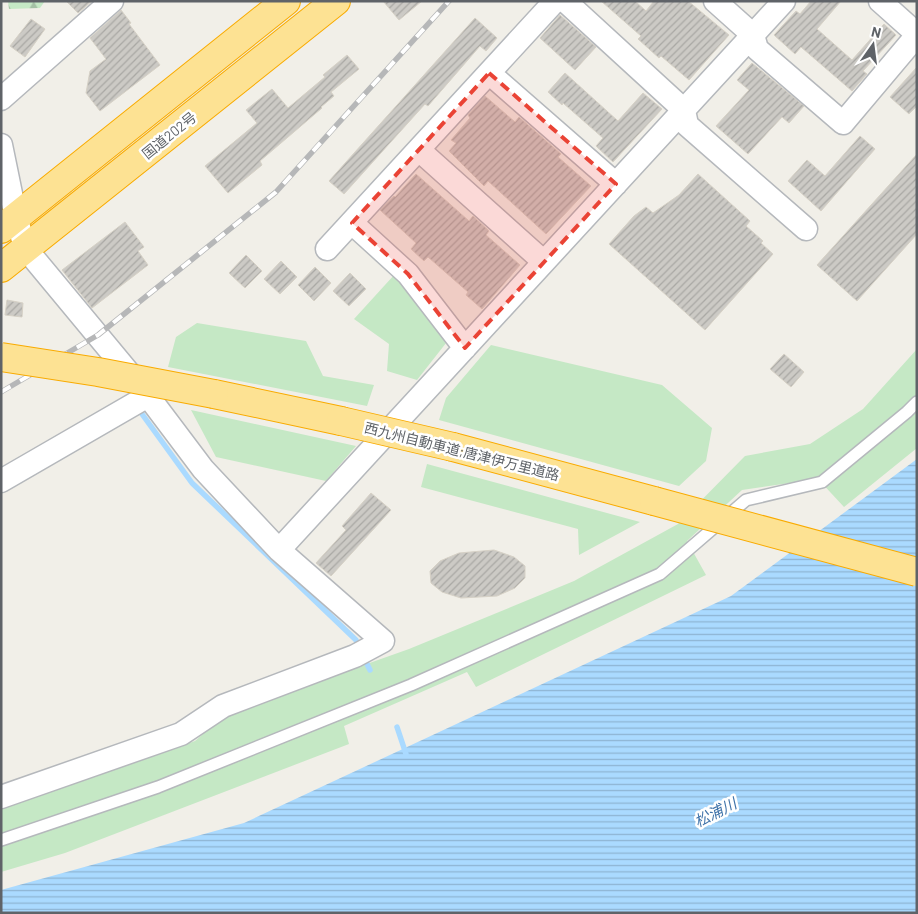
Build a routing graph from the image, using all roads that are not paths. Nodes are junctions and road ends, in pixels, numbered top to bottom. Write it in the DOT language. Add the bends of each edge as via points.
graph roads {
  1 [pos="112,1"];
  2 [pos="286,1"];
  3 [pos="336,1"];
  4 [pos="555,1"];
  5 [pos="565,1"];
  6 [pos="714,1"];
  7 [pos="784,1"];
  8 [pos="880,1"];
  9 [pos="753,35"];
  10 [pos="917,35"];
  11 [pos="489,73"];
  12 [pos="1,100"];
  13 [pos="684,110"];
  14 [pos="1,145"];
  15 [pos="419,150"];
  16 [pos="616,184"];
  17 [pos="9,223"];
  18 [pos="352,223"];
  19 [pos="806,229"];
  20 [pos="26,249"];
  21 [pos="327,249"];
  22 [pos="544,262"];
  23 [pos="1,268"];
  24 [pos="465,348"];
  25 [pos="1,357"];
  26 [pos="148,396"];
  27 [pos="917,402"];
  28 [pos="1,481"];
  29 [pos="279,550"];
  30 [pos="917,572"];
  31 [pos="1,797"];
  32 [pos="1,840"];
  1 -- 12 [label="street"];
  2 -- 17 [label="highway"];
  3 -- 20 [label="highway, 国道202号"];
  4 -- 11 [label="street"];
  5 -- 13 [label="street"];
  6 -- 9 [label="street"];
  7 -- 9 [label="street"];
  8 -- 10 [label="street"];
  9 -- 10 [label="street" via="757,49 843,123"];
  9 -- 13 [label="street"];
  11 -- 15 [label="street"];
  11 -- 16 [label="street"];
  13 -- 16 [label="street"];
  13 -- 19 [label="street" via="687,125"];
  14 -- 17 [label="street"];
  15 -- 18 [label="street"];
  15 -- 22 [label="street"];
  16 -- 22 [label="street"];
  17 -- 20 [label="street"];
  18 -- 21 [label="street"];
  18 -- 24 [label="street" via="408,274"];
  20 -- 23 [label="highway, 国道202号"];
  20 -- 26 [label="street"];
  22 -- 24 [label="street"];
  24 -- 29 [label="street"];
  25 -- 30 [label="highway, 西九州自動車道;唐津伊万里道路, bridge" via="98,372 341,421"];
  26 -- 28 [label="street"];
  26 -- 29 [label="street" via="203,468"];
  27 -- 32 [label="lane" via="822,482 746,500 660,574 411,685 302,729 158,787"];
  29 -- 31 [label="street" via="383,641 363,652 223,706 181,734"];
}
